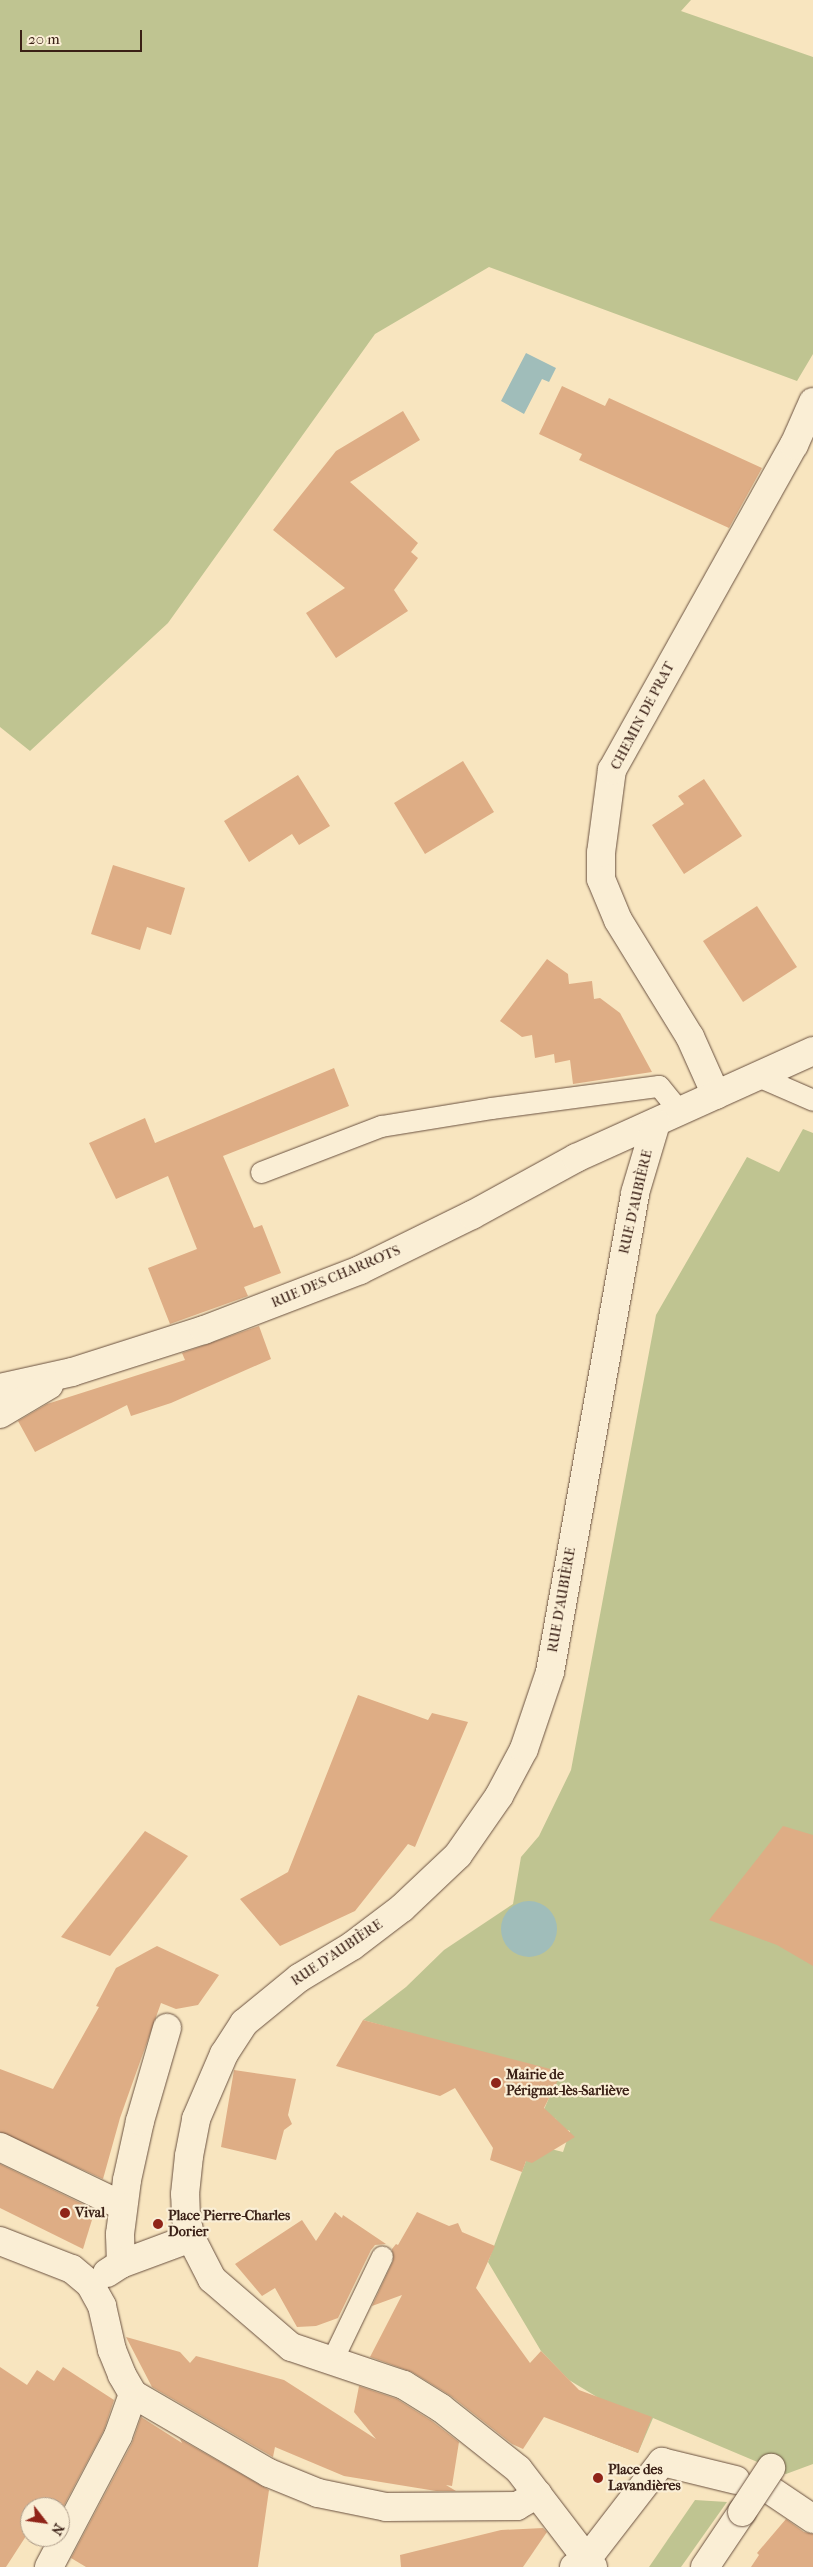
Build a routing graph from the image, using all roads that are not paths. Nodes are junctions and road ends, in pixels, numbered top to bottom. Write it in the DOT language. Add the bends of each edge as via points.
graph roads {
  1 [pos="813,402"];
  2 [pos="813,1051"];
  3 [pos="758,1076"];
  4 [pos="716,1095"];
  5 [pos="813,1100"];
  6 [pos="680,1112"];
  7 [pos="656,1123"];
  8 [pos="261,1172"];
  9 [pos="72,1372"];
  10 [pos="0,1388"];
  11 [pos="0,1414"];
  12 [pos="167,2028"];
  13 [pos="0,2147"];
  14 [pos="123,2206"];
  15 [pos="191,2238"];
  16 [pos="0,2241"];
  17 [pos="382,2256"];
  18 [pos="121,2264"];
  19 [pos="81,2277"];
  20 [pos="332,2360"];
  21 [pos="133,2394"];
  22 [pos="736,2480"];
  23 [pos="538,2494"];
  24 [pos="813,2519"];
  25 [pos="585,2564"];
  26 [pos="49,2567"];
  27 [pos="705,2567"];
  1 -- 4 [label="street, CHEMIN DE PRAT" via="794,445 612,770 601,879 618,920 690,1037"];
  2 -- 3 [label="street"];
  3 -- 4 [label="street"];
  3 -- 5 [label="lane"];
  4 -- 6 [label="street"];
  6 -- 7 [label="street"];
  6 -- 8 [label="lane" via="659,1086 491,1108 381,1126"];
  7 -- 9 [label="street, RUE DES CHARROTS" via="576,1158 472,1215 360,1270 204,1330"];
  7 -- 15 [label="street, RUE D'AUBIÈRE" via="635,1194 550,1672 524,1749 499,1796 458,1855 402,1908 352,1946 298,1978 244,2023 224,2054 196,2119 185,2194"];
  9 -- 10 [label="street, RUE DES CHARROTS"];
  9 -- 11 [label="street"];
  12 -- 14 [label="street" via="138,2126"];
  13 -- 14 [label="street"];
  14 -- 18 [label="street"];
  15 -- 18 [label="street"];
  15 -- 20 [label="street" via="212,2279 291,2347"];
  16 -- 19 [label="street"];
  17 -- 20 [label="lane"];
  18 -- 19 [label="street"];
  19 -- 21 [label="street" via="102,2306 112,2350"];
  20 -- 23 [label="street" via="404,2385 441,2408 518,2469"];
  21 -- 23 [label="street" via="269,2473 318,2493 386,2507 481,2508 516,2506"];
  21 -- 26 [label="street" via="118,2436"];
  22 -- 25 [label="street" via="662,2462"];
  23 -- 25 [label="street"];
  24 -- 27 [label="street, bridge" via="772,2480 742,2512"];
}
